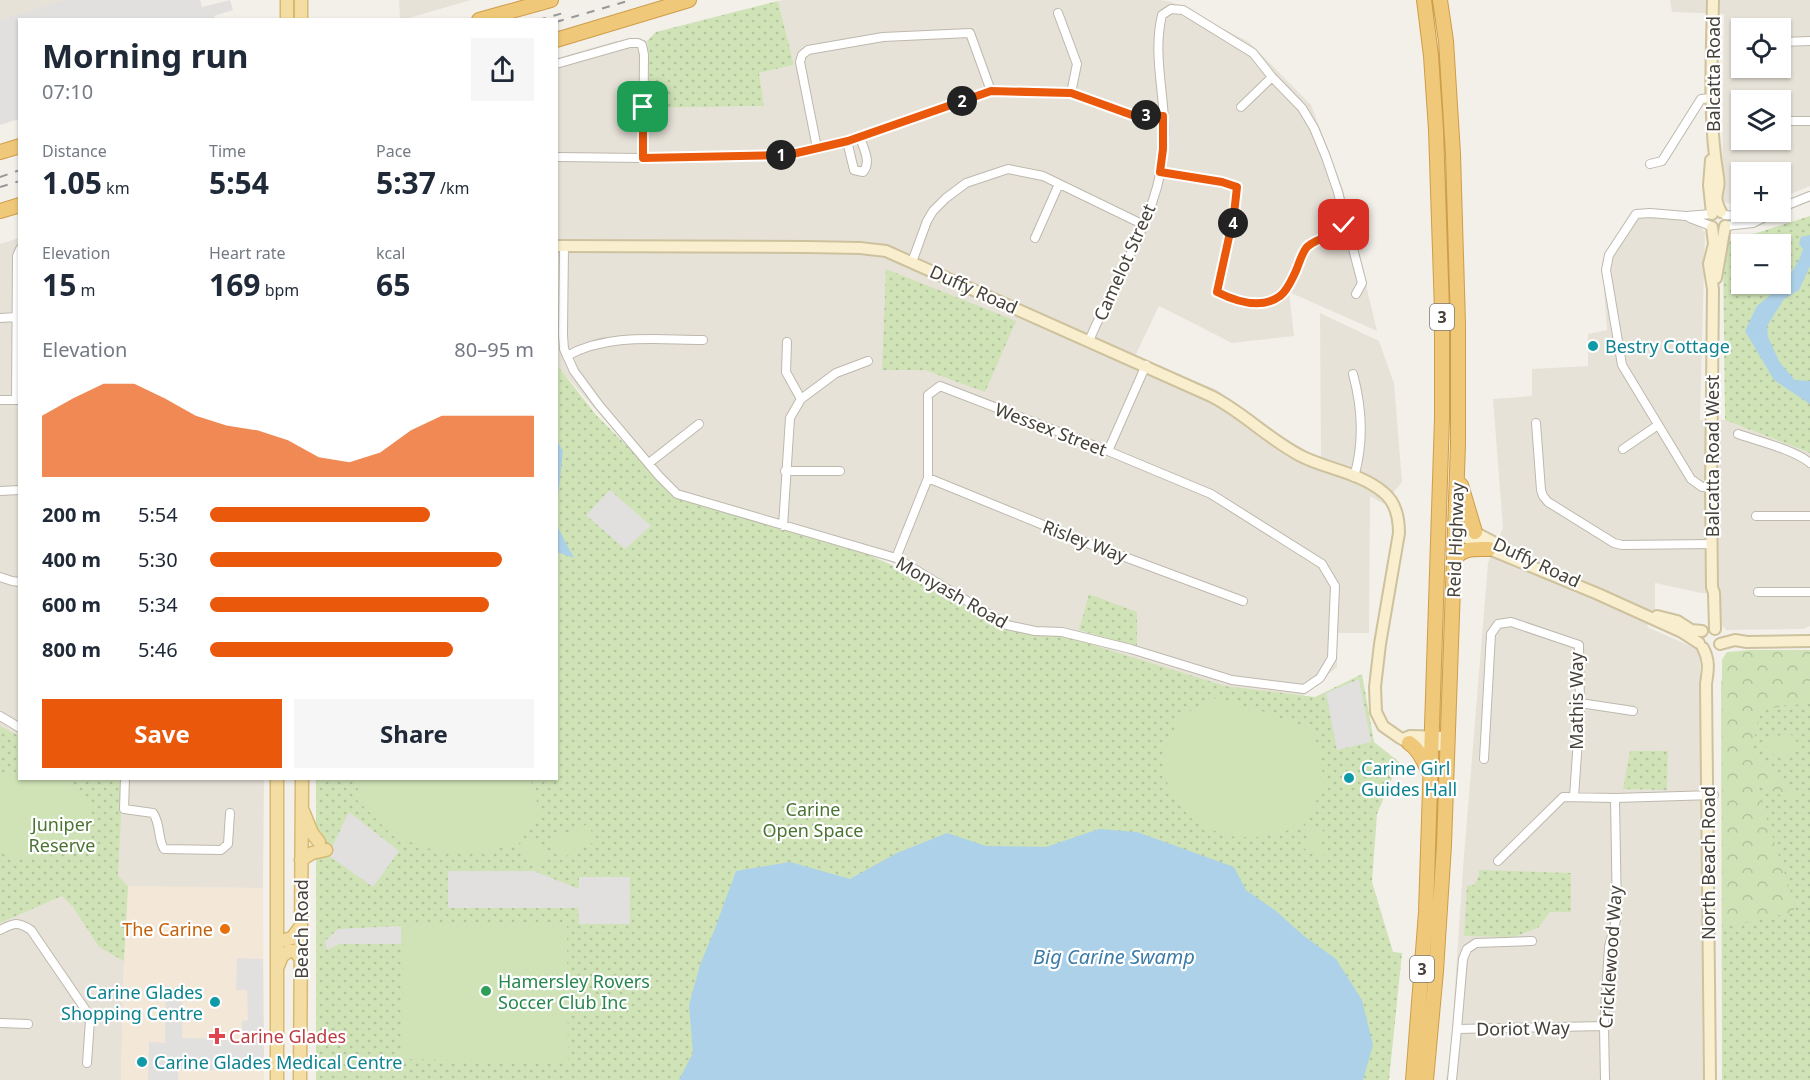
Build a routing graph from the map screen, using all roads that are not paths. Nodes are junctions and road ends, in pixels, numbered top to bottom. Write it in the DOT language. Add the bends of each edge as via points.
graph roads {
  1 [pos="287,0"];
  2 [pos="301,0"];
  3 [pos="551,0"];
  4 [pos="689,0"];
  5 [pos="1440,0"];
  6 [pos="1713,0"];
  7 [pos="1423,4"];
  8 [pos="1058,12"];
  9 [pos="287,18"];
  10 [pos="301,18"];
  11 [pos="486,18"];
  12 [pos="558,39"];
  13 [pos="1791,42"];
  14 [pos="1810,42"];
  15 [pos="558,63"];
  16 [pos="1272,77"];
  17 [pos="991,91"];
  18 [pos="1071,93"];
  19 [pos="1712,99"];
  20 [pos="1241,107"];
  21 [pos="1163,116"];
  22 [pos="1791,121"];
  23 [pos="1810,121"];
  24 [pos="860,137"];
  25 [pos="848,141"];
  26 [pos="18,147"];
  27 [pos="817,148"];
  28 [pos="0,152"];
  29 [pos="558,157"];
  30 [pos="643,158"];
  31 [pos="1650,164"];
  32 [pos="1160,172"];
  33 [pos="1059,184"];
  34 [pos="1810,196"];
  35 [pos="1791,204"];
  36 [pos="18,206"];
  37 [pos="0,211"];
  38 [pos="1686,216"];
  39 [pos="1720,218"];
  40 [pos="1731,218"];
  41 [pos="1144,225"];
  42 [pos="1711,226"];
  43 [pos="1341,231"];
  44 [pos="1035,238"];
  45 [pos="560,246"];
  46 [pos="18,254"];
  47 [pos="912,262"];
  48 [pos="1713,290"];
  49 [pos="1356,294"];
  50 [pos="17,317"];
  51 [pos="0,318"];
  52 [pos="703,340"];
  53 [pos="1089,341"];
  54 [pos="788,342"];
  55 [pos="567,356"];
  56 [pos="868,361"];
  57 [pos="1146,366"];
  58 [pos="1353,374"];
  59 [pos="801,399"];
  60 [pos="0,400"];
  61 [pos="18,400"];
  62 [pos="1536,423"];
  63 [pos="699,424"];
  64 [pos="1658,425"];
  65 [pos="1738,434"];
  66 [pos="1458,444"];
  67 [pos="1623,449"];
  68 [pos="1108,451"];
  69 [pos="649,463"];
  70 [pos="1810,463"];
  71 [pos="785,471"];
  72 [pos="840,471"];
  73 [pos="1354,477"];
  74 [pos="928,478"];
  75 [pos="1711,487"];
  76 [pos="18,490"];
  77 [pos="0,491"];
  78 [pos="1440,503"];
  79 [pos="1756,516"];
  80 [pos="1810,516"];
  81 [pos="783,526"];
  82 [pos="1455,528"];
  83 [pos="1475,532"];
  84 [pos="1712,544"];
  85 [pos="1438,545"];
  86 [pos="1489,549"];
  87 [pos="896,558"];
  88 [pos="1454,561"];
  89 [pos="1322,564"];
  90 [pos="0,577"];
  91 [pos="18,582"];
  92 [pos="1758,592"];
  93 [pos="1810,592"];
  94 [pos="1243,601"];
  95 [pos="1810,634"];
  96 [pos="1710,639"];
  97 [pos="1810,641"];
  98 [pos="1580,703"];
  99 [pos="1633,711"];
  100 [pos="0,716"];
  101 [pos="18,727"];
  102 [pos="1406,741"];
  103 [pos="1432,741"];
  104 [pos="1448,742"];
  105 [pos="1484,759"];
  106 [pos="1431,776"];
  107 [pos="125,780"];
  108 [pos="277,780"];
  109 [pos="300,782"];
  110 [pos="1711,795"];
  111 [pos="1574,797"];
  112 [pos="1615,798"];
  113 [pos="302,808"];
  114 [pos="230,813"];
  115 [pos="301,860"];
  116 [pos="1498,861"];
  117 [pos="301,926"];
  118 [pos="0,930"];
  119 [pos="1532,941"];
  120 [pos="277,942"];
  121 [pos="301,959"];
  122 [pos="276,976"];
  123 [pos="0,1023"];
  124 [pos="28,1024"];
  125 [pos="1604,1026"];
  126 [pos="301,1027"];
  127 [pos="1457,1029"];
  128 [pos="87,1063"];
  129 [pos="277,1080"];
  130 [pos="300,1080"];
  131 [pos="306,1080"];
  132 [pos="1413,1080"];
  133 [pos="1426,1080"];
  134 [pos="1452,1080"];
  135 [pos="1605,1080"];
  136 [pos="1710,1080"];
  137 [pos="1716,1080"];
  1 -- 9 [label="main road"];
  2 -- 10 [label="main road"];
  3 -- 11 [label="highway"];
  4 -- 12 [label="highway"];
  5 -- 66 [label="highway, Reid Highway / 3" via="1453,165"];
  6 -- 19 [label="main road, Balcatta Road"];
  7 -- 78 [label="highway, Reid Highway / 3" via="1435,109 1439,226"];
  8 -- 18 [label="street" via="1077,64"];
  13 -- 14 [label="street"];
  15 -- 30 [label="street" via="630,43 642,45"];
  16 -- 20 [label="street"];
  16 -- 21 [label="street, Camelot Street" via="1253,53 1183,10 1171,9 1162,15 1158,30"];
  16 -- 43 [label="street" via="1302,108 1314,128 1344,218"];
  17 -- 18 [label="street"];
  17 -- 24 [label="street"];
  17 -- 27 [label="street" via="970,33 883,37 808,50 800,62"];
  18 -- 21 [label="street" via="1132,115"];
  19 -- 31 [label="street" via="1701,99 1662,161"];
  19 -- 39 [label="main road, Balcatta Road"];
  21 -- 32 [label="street, Camelot Street"];
  22 -- 23 [label="street"];
  24 -- 25 [label="street"];
  24 -- 25 [label="street" via="868,160 863,172 854,170"];
  25 -- 27 [label="street"];
  26 -- 28 [label="highway"];
  27 -- 30 [label="street" via="788,155"];
  29 -- 30 [label="street"];
  32 -- 41 [label="street, Camelot Street"];
  32 -- 43 [label="street" via="1237,187 1217,292 1232,299 1249,303 1278,298 1289,285 1306,248"];
  33 -- 41 [label="street"];
  33 -- 44 [label="street"];
  33 -- 47 [label="street" via="1043,176 1008,169 966,183 930,214"];
  34 -- 35 [label="street"];
  36 -- 37 [label="highway"];
  38 -- 39 [label="street"];
  38 -- 42 [label="street"];
  38 -- 64 [label="street" via="1636,214 1609,255 1606,270 1622,365"];
  39 -- 40 [label="street"];
  39 -- 42 [label="main road" via="1718,230"];
  39 -- 48 [label="main road, Balcatta Road West"];
  41 -- 53 [label="street, Camelot Street"];
  42 -- 48 [label="main road, Balcatta Road West" via="1714,244 1709,264"];
  43 -- 49 [label="street" via="1350,237 1362,283"];
  45 -- 47 [label="main road, Duffy Road" via="860,248 886,251"];
  45 -- 55 [label="street, Monyash Road"];
  46 -- 50 [label="street"];
  47 -- 53 [label="main road, Duffy Road"];
  48 -- 75 [label="main road, Balcatta Road West"];
  50 -- 51 [label="street"];
  50 -- 61 [label="street"];
  52 -- 55 [label="street" via="609,340"];
  53 -- 57 [label="main road, Duffy Road"];
  54 -- 59 [label="street" via="786,372"];
  55 -- 69 [label="street, Monyash Road" via="599,405"];
  56 -- 59 [label="street" via="836,373"];
  57 -- 68 [label="street"];
  57 -- 73 [label="main road, Duffy Road" via="1225,403 1297,454"];
  58 -- 73 [label="street" via="1361,429"];
  59 -- 71 [label="street" via="790,418"];
  60 -- 61 [label="street"];
  62 -- 84 [label="street" via="1541,490 1548,502 1614,543"];
  63 -- 69 [label="street"];
  64 -- 67 [label="street"];
  64 -- 75 [label="street" via="1690,479 1702,487"];
  65 -- 70 [label="street"];
  66 -- 82 [label="highway, Reid Highway / 3"];
  66 -- 83 [label="highway" via="1461,491"];
  68 -- 74 [label="street, Wessex Street" via="939,386 928,395"];
  68 -- 89 [label="street, Wessex Street" via="1211,494"];
  69 -- 81 [label="street, Monyash Road" via="677,494"];
  71 -- 72 [label="street"];
  71 -- 81 [label="street"];
  73 -- 102 [label="main road, Duffy Road" via="1370,482 1384,493 1392,501 1400,522 1375,698 1379,720 1389,732"];
  74 -- 87 [label="street, Wessex Street"];
  74 -- 94 [label="street, Risley Way"];
  75 -- 84 [label="main road, Balcatta Road West"];
  76 -- 77 [label="street"];
  78 -- 82 [label="highway" via="1445,518"];
  78 -- 85 [label="highway, Reid Highway / 3"];
  79 -- 80 [label="street"];
  81 -- 87 [label="street, Monyash Road"];
  82 -- 83 [label="main road, Duffy Road"];
  82 -- 85 [label="highway" via="1446,530"];
  82 -- 86 [label="main road, Duffy Road" via="1462,536"];
  82 -- 88 [label="highway, Reid Highway / 3"];
  83 -- 96 [label="main road, Duffy Road"];
  84 -- 96 [label="main road, Balcatta Road West"];
  85 -- 103 [label="highway, Reid Highway / 3"];
  86 -- 88 [label="highway" via="1462,552"];
  86 -- 96 [label="main road, Duffy Road" via="1682,632"];
  87 -- 89 [label="street, Monyash Road" via="1007,625 1062,632 1233,680 1304,689 1320,678 1332,658 1335,586"];
  88 -- 104 [label="highway, Reid Highway / 3"];
  90 -- 91 [label="street"];
  92 -- 93 [label="street"];
  95 -- 96 [label="main road"];
  96 -- 97 [label="main road"];
  96 -- 110 [label="main road, North Beach Road" via="1707,684"];
  98 -- 99 [label="street"];
  98 -- 105 [label="street, Mathis Way" via="1579,645 1511,622 1498,624 1491,634"];
  98 -- 111 [label="street, Mathis Way"];
  100 -- 101 [label="street"];
  102 -- 103 [label="main road"];
  102 -- 106 [label="highway" via="1420,754"];
  103 -- 104 [label="main road"];
  103 -- 106 [label="highway, Reid Highway / 3"];
  104 -- 133 [label="highway, Reid Highway / 3"];
  106 -- 132 [label="highway, Reid Highway / 3" via="1426,912"];
  107 -- 114 [label="street" via="124,809 153,813 158,819 159,842 164,849 221,850 228,844"];
  108 -- 120 [label="main road, Beach Road"];
  109 -- 113 [label="main road, Beach Road"];
  110 -- 112 [label="street"];
  110 -- 136 [label="main road, North Beach Road"];
  110 -- 137 [label="main road, North Beach Road"];
  111 -- 112 [label="street"];
  111 -- 116 [label="street" via="1563,797"];
  112 -- 125 [label="street, Cricklewood Way" via="1617,916 1609,947"];
  113 -- 115 [label="main road, Beach Road"];
  113 -- 115 [label="main road" via="312,833 323,846"];
  115 -- 117 [label="main road, Beach Road"];
  117 -- 120 [label="main road" via="292,938"];
  117 -- 121 [label="main road, Beach Road"];
  118 -- 128 [label="street" via="22,924 31,930 85,1009 90,1020"];
  119 -- 127 [label="street" via="1476,943 1467,949"];
  120 -- 122 [label="main road, Beach Road"];
  121 -- 122 [label="main road" via="295,951 287,951"];
  121 -- 126 [label="main road, Beach Road"];
  122 -- 129 [label="main road, Beach Road"];
  123 -- 124 [label="street"];
  125 -- 127 [label="street, Doriot Way"];
  125 -- 135 [label="street, Cricklewood Way"];
  126 -- 130 [label="main road, Beach Road"];
  126 -- 131 [label="main road"];
  127 -- 134 [label="street, Doriot Way"];
}
